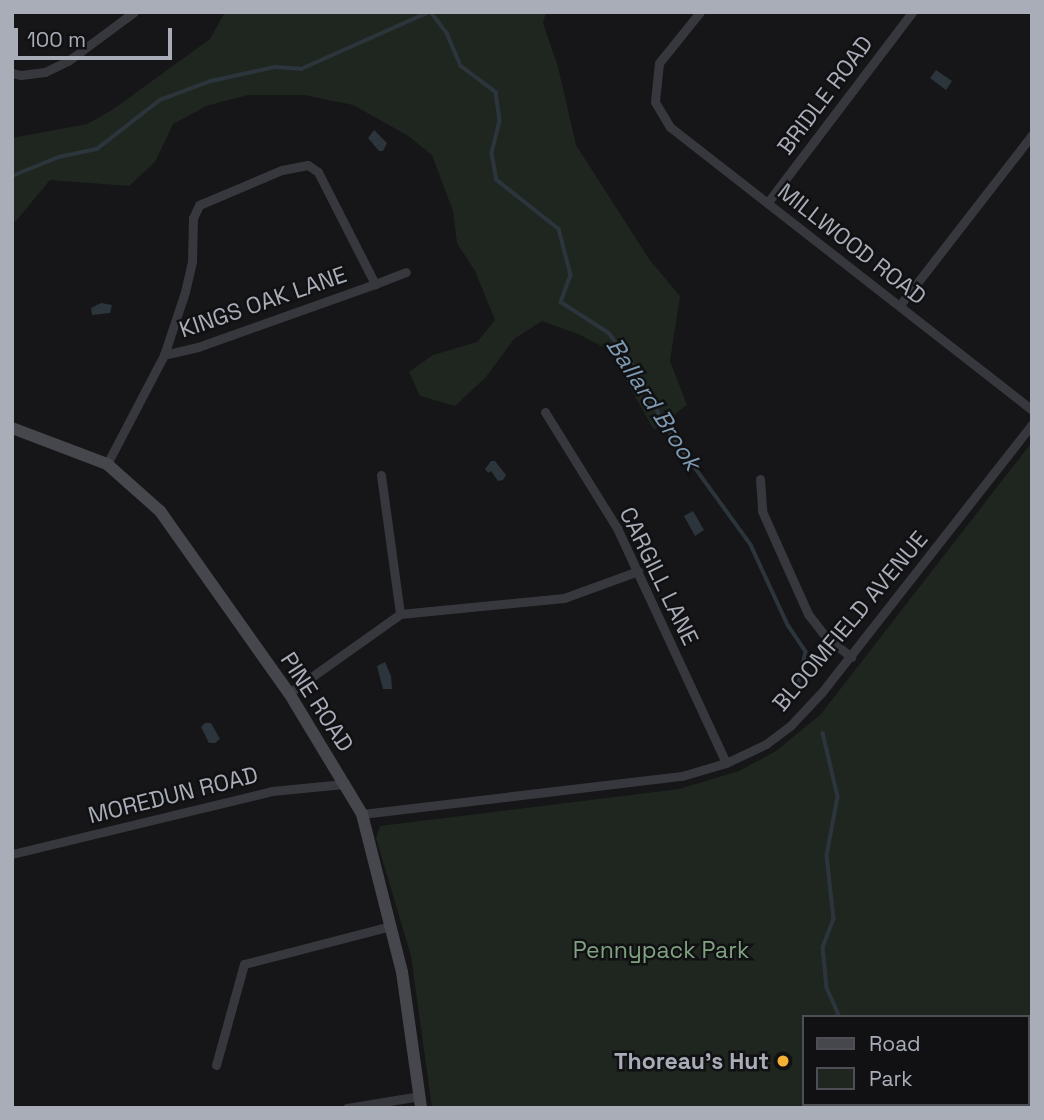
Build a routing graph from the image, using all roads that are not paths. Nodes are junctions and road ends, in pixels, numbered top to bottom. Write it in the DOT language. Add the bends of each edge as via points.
graph roads {
  1 [pos="134,12"];
  2 [pos="700,12"];
  3 [pos="912,12"];
  4 [pos="12,73"];
  5 [pos="1032,135"];
  6 [pos="768,202"];
  7 [pos="406,272"];
  8 [pos="375,284"];
  9 [pos="900,305"];
  10 [pos="164,355"];
  11 [pos="1032,410"];
  12 [pos="545,412"];
  13 [pos="1032,424"];
  14 [pos="12,428"];
  15 [pos="107,464"];
  16 [pos="381,475"];
  17 [pos="760,479"];
  18 [pos="638,571"];
  19 [pos="400,614"];
  20 [pos="851,657"];
  21 [pos="289,693"];
  22 [pos="726,763"];
  23 [pos="344,784"];
  24 [pos="362,814"];
  25 [pos="12,854"];
  26 [pos="391,926"];
  27 [pos="216,1065"];
  28 [pos="420,1102"];
  29 [pos="347,1108"];
  1 -- 4 [label="street" via="68,61 45,72"];
  2 -- 6 [label="street, MILLWOOD ROAD" via="659,63 655,102 670,127 688,143"];
  3 -- 6 [label="street, BRIDLE ROAD"];
  5 -- 9 [label="street"];
  6 -- 9 [label="street, MILLWOOD ROAD"];
  7 -- 8 [label="street, KINGS OAK LANE"];
  8 -- 10 [label="street, KINGS OAK LANE"];
  8 -- 10 [label="street, KINGS OAK LANE" via="317,172 308,164 282,170 199,205 193,218 192,262"];
  9 -- 11 [label="street, MILLWOOD ROAD"];
  10 -- 15 [label="street, KINGS OAK LANE"];
  12 -- 18 [label="street, CARGILL LANE" via="617,528"];
  13 -- 20 [label="street, BLOOMFIELD AVENUE"];
  14 -- 15 [label="street, PINE ROAD"];
  15 -- 21 [label="street, PINE ROAD" via="160,511"];
  16 -- 19 [label="street"];
  17 -- 20 [label="street" via="762,511 808,614 827,638"];
  18 -- 19 [label="street" via="564,598"];
  18 -- 22 [label="street, CARGILL LANE"];
  19 -- 21 [label="street"];
  20 -- 22 [label="street, BLOOMFIELD AVENUE" via="791,725 766,744"];
  21 -- 23 [label="street, PINE ROAD"];
  22 -- 24 [label="street, BLOOMFIELD AVENUE" via="647,781"];
  23 -- 24 [label="street, PINE ROAD"];
  23 -- 25 [label="street, MOREDUN ROAD" via="272,791"];
  24 -- 26 [label="street, PINE ROAD"];
  26 -- 27 [label="street" via="244,964"];
  26 -- 28 [label="street, PINE ROAD"];
  28 -- 29 [label="street"];
}
